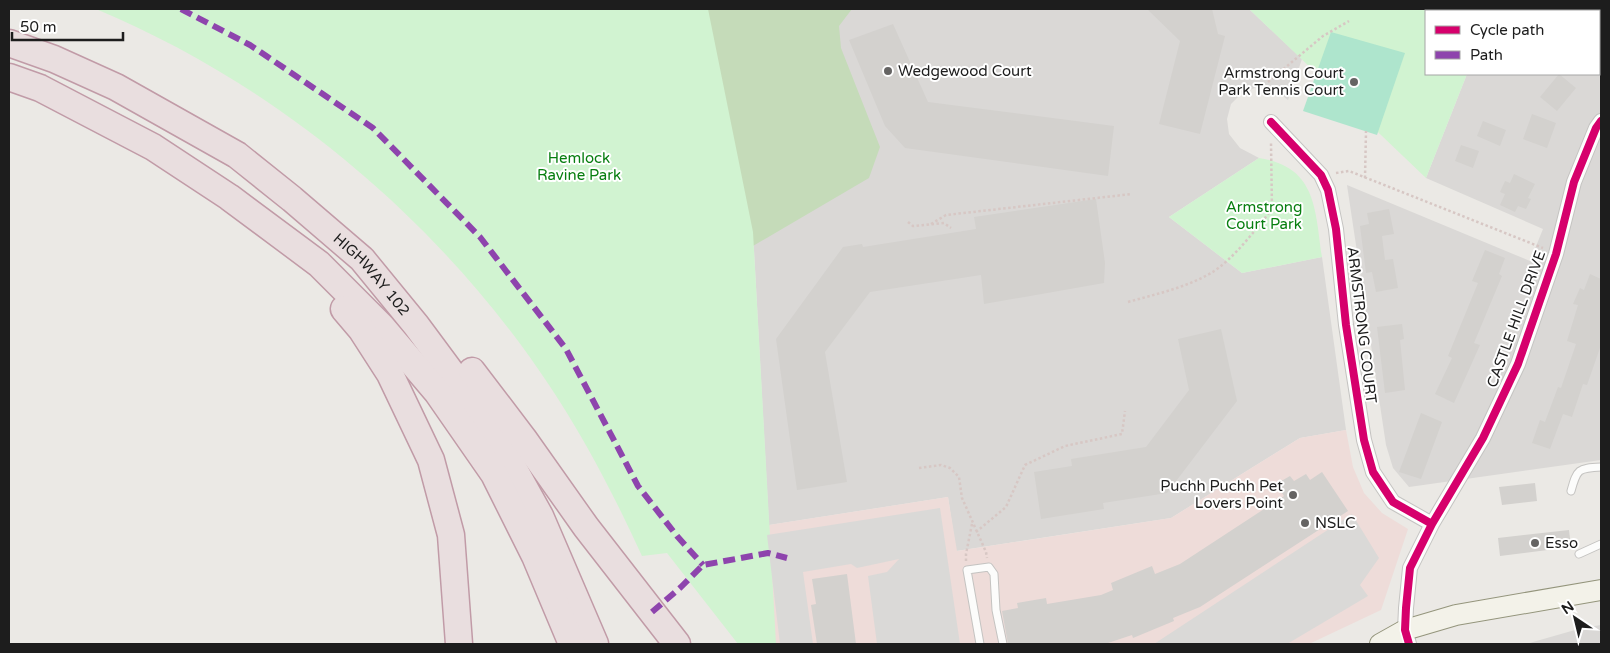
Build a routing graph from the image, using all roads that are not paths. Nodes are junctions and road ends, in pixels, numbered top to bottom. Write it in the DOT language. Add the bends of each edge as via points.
graph roads {
  1 [pos="9,42"];
  2 [pos="9,76"];
  3 [pos="1601,121"];
  4 [pos="1271,122"];
  5 [pos="270,229"];
  6 [pos="362,259"];
  7 [pos="1601,467"];
  8 [pos="1571,491"];
  9 [pos="1432,524"];
  10 [pos="1601,544"];
  11 [pos="1579,554"];
  12 [pos="1601,590"];
  13 [pos="1407,637"];
  14 [pos="459,644"];
  15 [pos="572,644"];
  16 [pos="595,644"];
  17 [pos="677,644"];
  18 [pos="980,644"];
  19 [pos="1003,644"];
  20 [pos="1380,644"];
  1 -- 6 [label="highway, HIGHWAY 102" via="116,87 237,156"];
  2 -- 5 [label="highway, HIGHWAY 102" via="40,88 153,147 229,197"];
  3 -- 9 [label="street, CASTLE HILL DRIVE" via="1574,182 1556,254 1518,364 1483,438"];
  4 -- 9 [label="street, ARMSTRONG COURT" via="1320,175 1328,190 1336,228 1350,354 1364,440 1373,472 1393,502"];
  5 -- 14 [label="highway" via="328,289 361,329 390,374 431,460 451,535"];
  5 -- 15 [label="highway, HIGHWAY 102" via="319,264 381,326 437,392 494,474 535,556"];
  6 -- 16 [label="highway, HIGHWAY 102" via="416,324 476,406 510,460 540,516"];
  6 -- 17 [label="highway" via="417,310 466,363 586,527"];
  7 -- 8 [label="lane" via="1585,468 1576,475"];
  9 -- 13 [label="street, CASTLE HILL DRIVE" via="1410,568"];
  10 -- 11 [label="lane"];
  12 -- 13 [label="main road" via="1456,615"];
  13 -- 20 [label="main road"];
  18 -- 19 [label="lane" via="967,570 989,567 994,574 996,610"];
}
